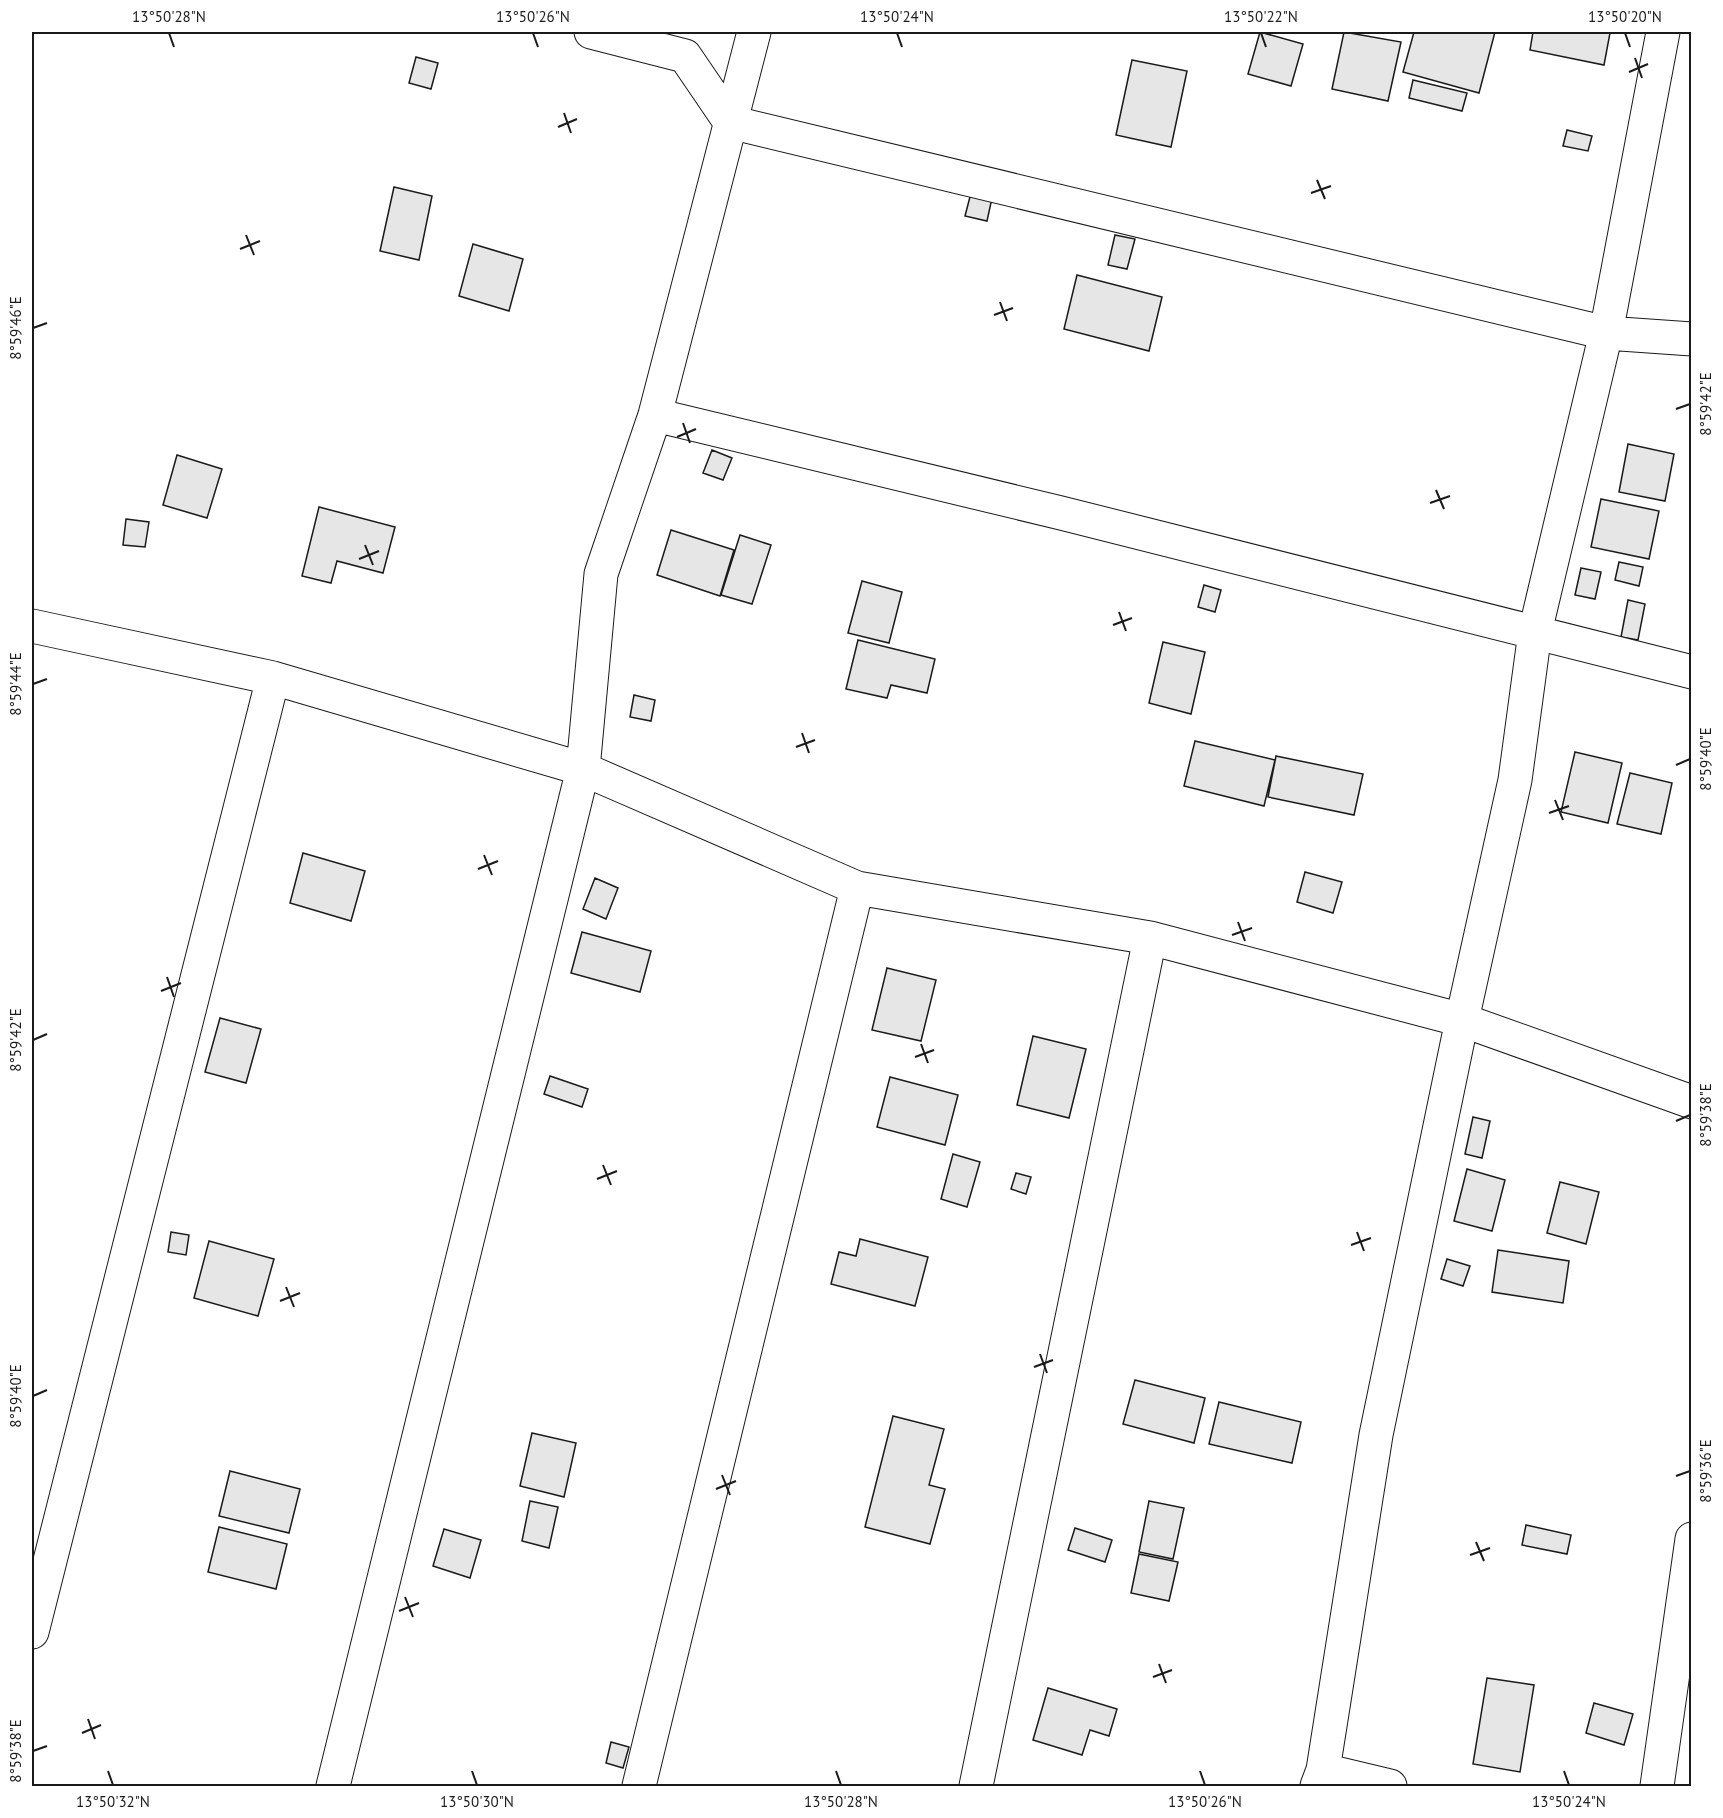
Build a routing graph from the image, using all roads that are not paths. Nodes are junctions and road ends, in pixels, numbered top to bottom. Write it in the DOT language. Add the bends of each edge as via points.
graph roads {
  1 [pos="591,32"];
  2 [pos="753,32"];
  3 [pos="1663,32"];
  4 [pos="730,122"];
  5 [pos="1606,333"];
  6 [pos="1692,339"];
  7 [pos="655,415"];
  8 [pos="32,626"];
  9 [pos="1535,632"];
  10 [pos="1692,672"];
  11 [pos="273,678"];
  12 [pos="583,769"];
  13 [pos="857,888"];
  14 [pos="1150,938"];
  15 [pos="1462,1020"];
  16 [pos="1692,1102"];
  17 [pos="1692,1539"];
  18 [pos="32,1632"];
  19 [pos="1320,1778"];
  20 [pos="333,1786"];
  21 [pos="639,1786"];
  22 [pos="976,1786"];
  23 [pos="1390,1786"];
  24 [pos="1657,1786"];
  1 -- 4 [label="street" via="685,56"];
  2 -- 4 [label="street"];
  3 -- 5 [label="street"];
  4 -- 5 [label="street"];
  4 -- 7 [label="street"];
  5 -- 6 [label="street"];
  5 -- 9 [label="street"];
  7 -- 9 [label="street"];
  7 -- 12 [label="street" via="601,574"];
  8 -- 11 [label="street"];
  9 -- 10 [label="street"];
  9 -- 15 [label="street" via="1515,780"];
  11 -- 12 [label="street"];
  11 -- 18 [label="street"];
  12 -- 13 [label="street"];
  12 -- 20 [label="street"];
  13 -- 14 [label="street"];
  13 -- 21 [label="street"];
  14 -- 15 [label="street"];
  14 -- 22 [label="street"];
  15 -- 16 [label="street"];
  15 -- 19 [label="street" via="1376,1435"];
  17 -- 24 [label="street"];
  19 -- 23 [label="street"];
}
